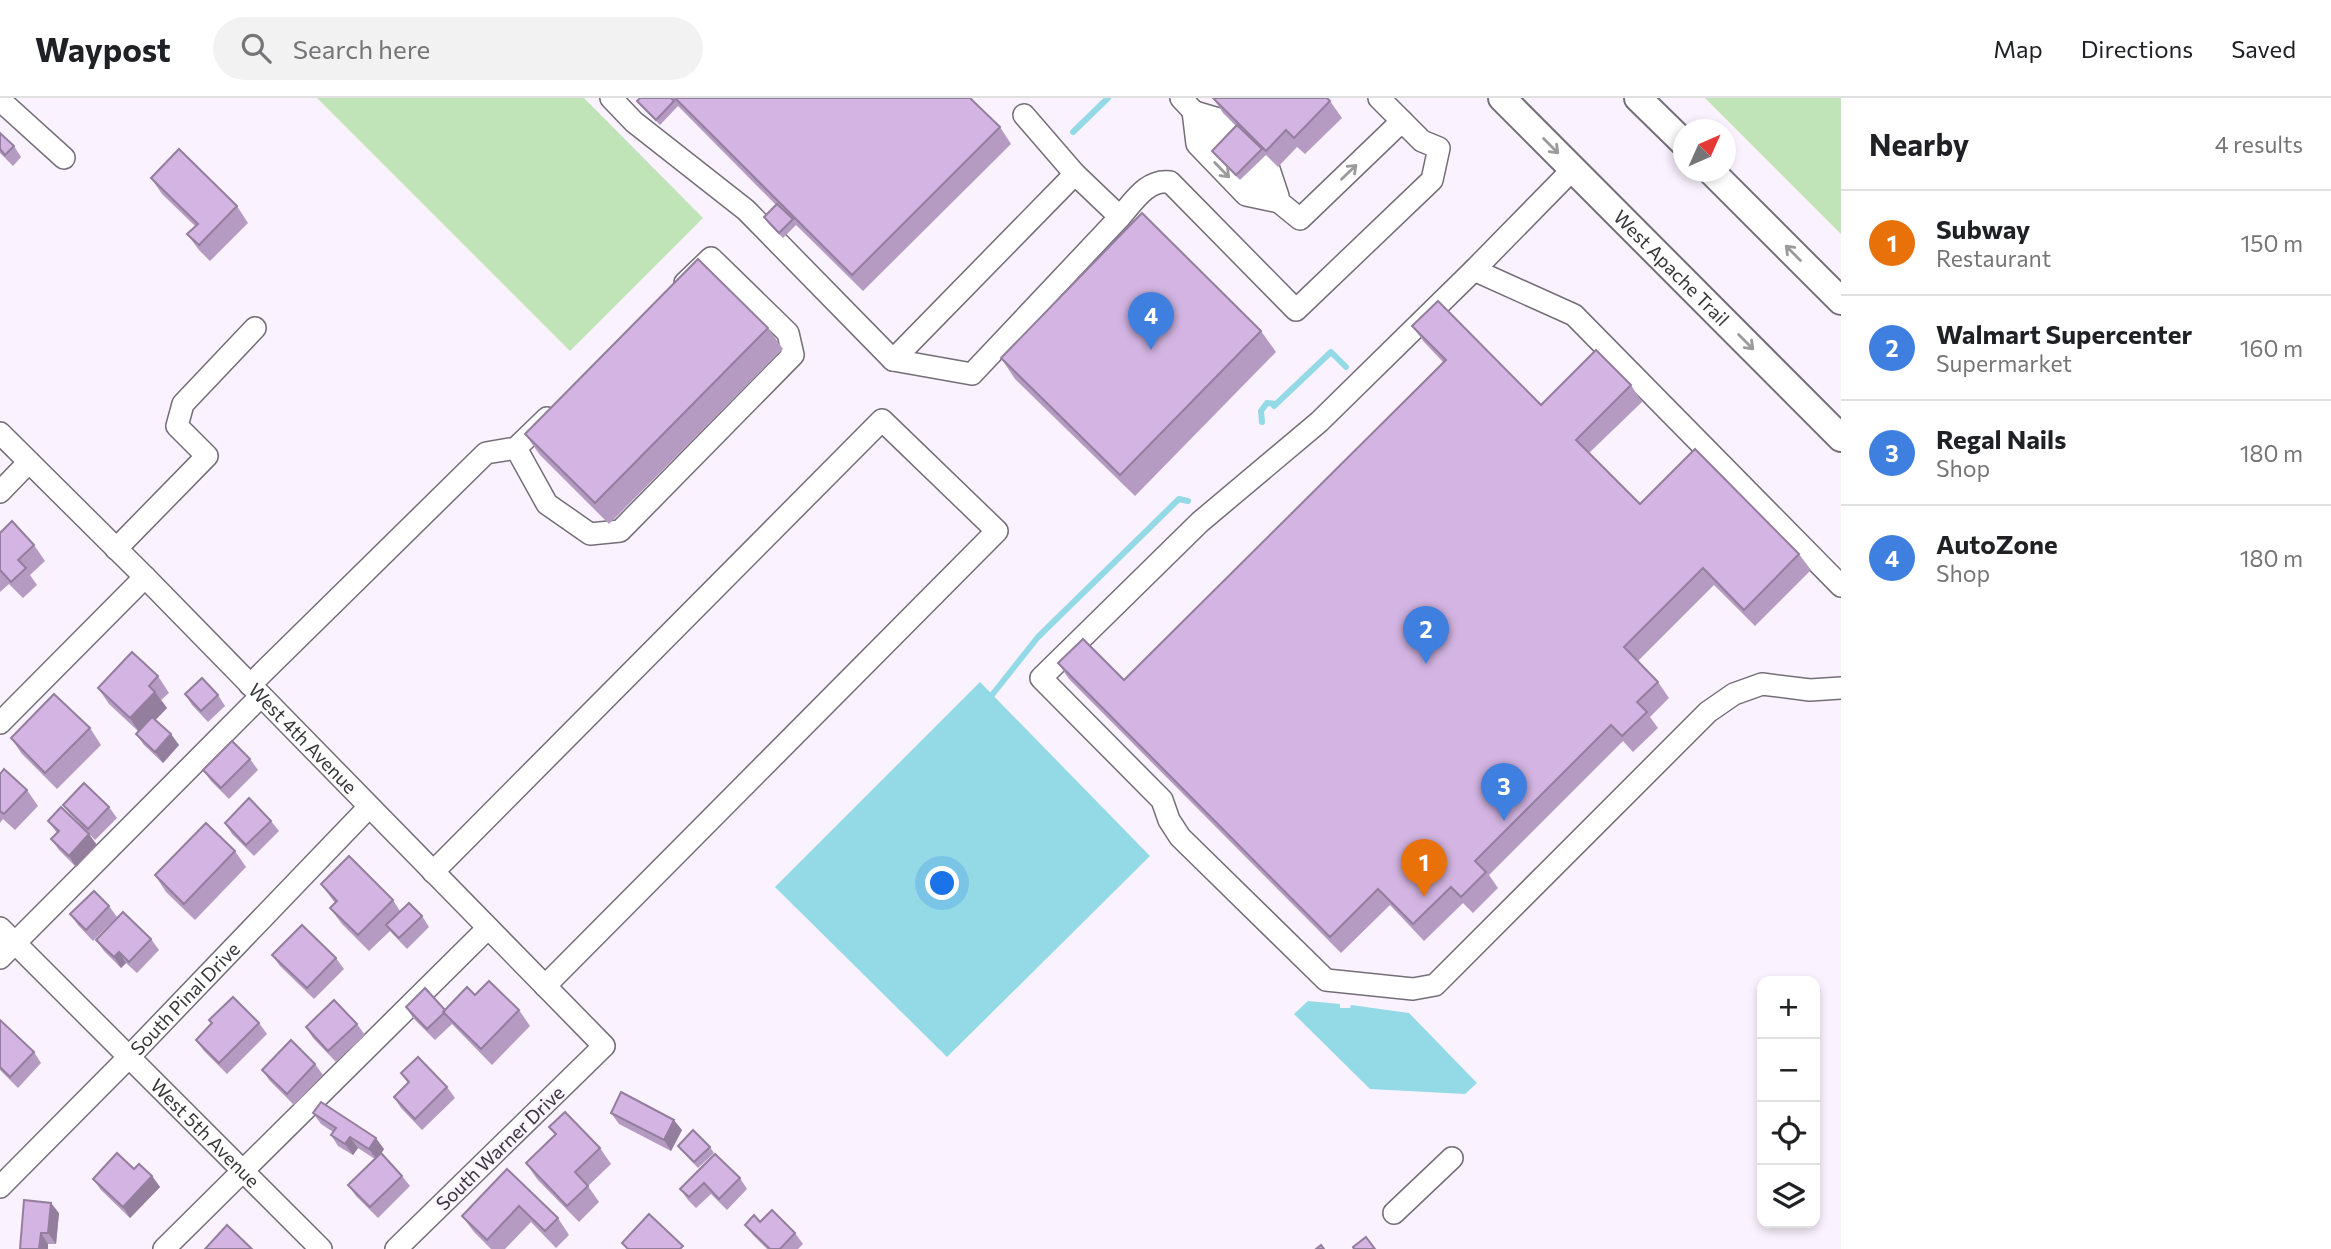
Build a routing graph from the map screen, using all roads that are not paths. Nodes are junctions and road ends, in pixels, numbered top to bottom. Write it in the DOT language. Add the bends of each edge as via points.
graph roads {
  1 [pos="611,98"];
  2 [pos="1378,98"];
  3 [pos="1502,98"];
  4 [pos="1638,98"];
  5 [pos="0,100"];
  6 [pos="1187,105"];
  7 [pos="1024,116"];
  8 [pos="1402,121"];
  9 [pos="1673,132"];
  10 [pos="1232,140"];
  11 [pos="64,158"];
  12 [pos="1256,165"];
  13 [pos="1573,169"];
  14 [pos="1075,174"];
  15 [pos="1722,182"];
  16 [pos="1279,202"];
  17 [pos="1120,217"];
  18 [pos="1474,270"];
  19 [pos="672,296"];
  20 [pos="1841,301"];
  21 [pos="255,328"];
  22 [pos="893,360"];
  23 [pos="565,401"];
  24 [pos="0,433"];
  25 [pos="1841,438"];
  26 [pos="516,448"];
  27 [pos="29,462"];
  28 [pos="0,492"];
  29 [pos="116,549"];
  30 [pos="145,577"];
  31 [pos="1841,586"];
  32 [pos="1841,688"];
  33 [pos="256,690"];
  34 [pos="0,723"];
  35 [pos="369,807"];
  36 [pos="433,872"];
  37 [pos="488,928"];
  38 [pos="5,943"];
  39 [pos="545,986"];
  40 [pos="604,1046"];
  41 [pos="128,1058"];
  42 [pos="1452,1158"];
  43 [pos="242,1171"];
  44 [pos="0,1187"];
  45 [pos="1394,1213"];
  46 [pos="164,1249"];
  47 [pos="321,1249"];
  48 [pos="396,1249"];
  1 -- 22 [label="street" via="634,122 746,210"];
  2 -- 8 [label="street"];
  3 -- 13 [label="main road, West Apache Trail, one-way"];
  4 -- 9 [label="main road"];
  5 -- 11 [label="street"];
  6 -- 10 [label="street" via="1222,120"];
  6 -- 16 [label="street, one-way" via="1198,144 1246,195"];
  7 -- 14 [label="street"];
  16 -- 8 [label="street, one-way" via="1300,219"];
  8 -- 17 [label="street" via="1422,141 1439,148 1432,180 1296,310 1170,182 1149,184"];
  12 -- 16 [label="street" via="1269,169"];
  13 -- 18 [label="street"];
  13 -- 25 [label="main road, West Apache Trail, one-way"];
  14 -- 17 [label="street"];
  14 -- 22 [label="street"];
  20 -- 15 [label="main road, one-way"];
  17 -- 22 [label="street" via="972,374"];
  18 -- 31 [label="street" via="1574,315"];
  18 -- 32 [label="street" via="1319,422 1200,522 1041,678 1161,800 1180,837 1326,980 1413,989 1435,985 1708,712 1734,694 1762,684 1810,690"];
  19 -- 26 [label="street" via="711,258 788,333 793,355 620,531 590,534 547,504"];
  21 -- 29 [label="street" via="183,404 177,426 207,456"];
  23 -- 26 [label="street"];
  24 -- 27 [label="street, West 4th Avenue"];
  26 -- 33 [label="street" via="486,453"];
  27 -- 28 [label="street"];
  27 -- 29 [label="street, West 4th Avenue"];
  29 -- 30 [label="street, West 4th Avenue"];
  30 -- 33 [label="street, West 4th Avenue"];
  30 -- 34 [label="street"];
  33 -- 35 [label="street, West 4th Avenue"];
  33 -- 38 [label="street"];
  35 -- 36 [label="street, West 4th Avenue"];
  35 -- 41 [label="street, South Pinal Drive"];
  36 -- 37 [label="street, West 4th Avenue"];
  36 -- 39 [label="street" via="883,420 997,531"];
  37 -- 39 [label="street, West 4th Avenue"];
  37 -- 43 [label="street"];
  38 -- 41 [label="street, West 5th Avenue"];
  39 -- 40 [label="street, West 4th Avenue"];
  40 -- 48 [label="street, South Warner Drive"];
  41 -- 43 [label="street, West 5th Avenue"];
  41 -- 44 [label="street, South Pinal Drive"];
  42 -- 45 [label="street"];
  43 -- 46 [label="street"];
  43 -- 47 [label="street, West 5th Avenue"];
}
